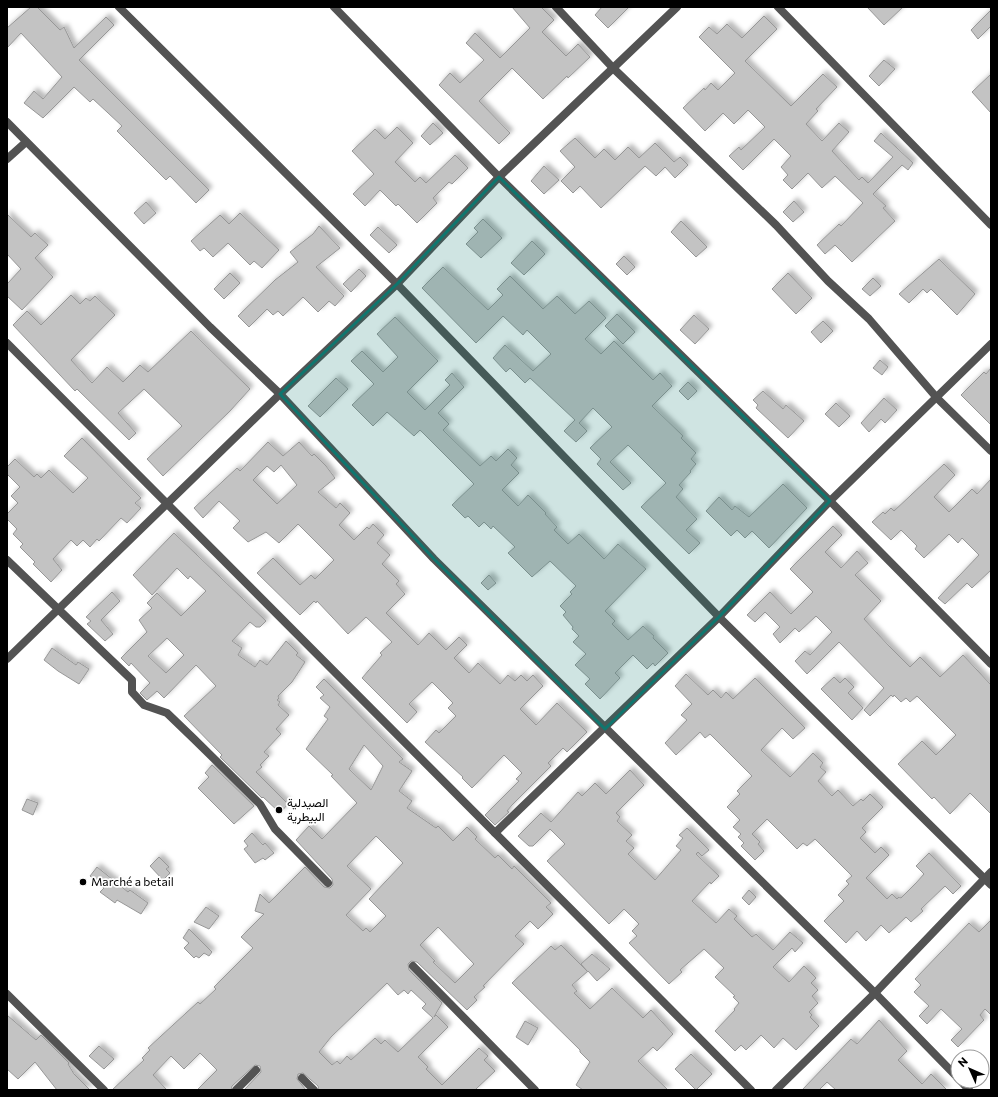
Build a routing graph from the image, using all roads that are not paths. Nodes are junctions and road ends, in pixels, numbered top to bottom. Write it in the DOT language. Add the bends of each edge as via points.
graph roads {
  1 [pos="119,7"];
  2 [pos="334,7"];
  3 [pos="556,7"];
  4 [pos="677,7"];
  5 [pos="778,7"];
  6 [pos="613,68"];
  7 [pos="7,122"];
  8 [pos="26,142"];
  9 [pos="7,159"];
  10 [pos="499,177"];
  11 [pos="991,225"];
  12 [pos="397,284"];
  13 [pos="7,343"];
  14 [pos="991,344"];
  15 [pos="280,394"];
  16 [pos="937,398"];
  17 [pos="991,451"];
  18 [pos="830,501"];
  19 [pos="168,503"];
  20 [pos="7,560"];
  21 [pos="57,610"];
  22 [pos="719,617"];
  23 [pos="7,658"];
  24 [pos="991,664"];
  25 [pos="605,729"];
  26 [pos="495,833"];
  27 [pos="991,872"];
  28 [pos="985,879"];
  29 [pos="328,883"];
  30 [pos="991,885"];
  31 [pos="413,966"];
  32 [pos="875,993"];
  33 [pos="7,994"];
  34 [pos="256,1070"];
  35 [pos="950,1070"];
  36 [pos="302,1078"];
  37 [pos="104,1090"];
  38 [pos="236,1090"];
  39 [pos="314,1090"];
  40 [pos="535,1090"];
  41 [pos="751,1090"];
  42 [pos="776,1090"];
  1 -- 12 [label="street"];
  2 -- 10 [label="street"];
  3 -- 6 [label="street"];
  4 -- 6 [label="street"];
  5 -- 11 [label="street"];
  6 -- 10 [label="street"];
  6 -- 16 [label="street" via="776,224 828,281 869,319"];
  7 -- 8 [label="street"];
  8 -- 9 [label="street"];
  8 -- 15 [label="street"];
  10 -- 12 [label="street"];
  10 -- 18 [label="street"];
  12 -- 15 [label="street"];
  12 -- 22 [label="street"];
  13 -- 19 [label="street"];
  14 -- 16 [label="street"];
  15 -- 19 [label="street"];
  15 -- 25 [label="street" via="434,559"];
  16 -- 17 [label="street"];
  16 -- 18 [label="street"];
  18 -- 22 [label="street"];
  18 -- 24 [label="street"];
  19 -- 21 [label="street"];
  19 -- 26 [label="street"];
  20 -- 21 [label="street"];
  21 -- 23 [label="street"];
  21 -- 29 [label="street" via="132,680 132,692 144,706 167,713 260,804 275,829"];
  22 -- 25 [label="street"];
  22 -- 28 [label="street"];
  25 -- 26 [label="street"];
  25 -- 32 [label="street"];
  26 -- 41 [label="street"];
  27 -- 28 [label="street"];
  28 -- 30 [label="street"];
  28 -- 32 [label="street"];
  31 -- 40 [label="street"];
  32 -- 35 [label="street"];
  32 -- 42 [label="street"];
  33 -- 37 [label="street"];
  34 -- 38 [label="street"];
  36 -- 39 [label="street"];
}
